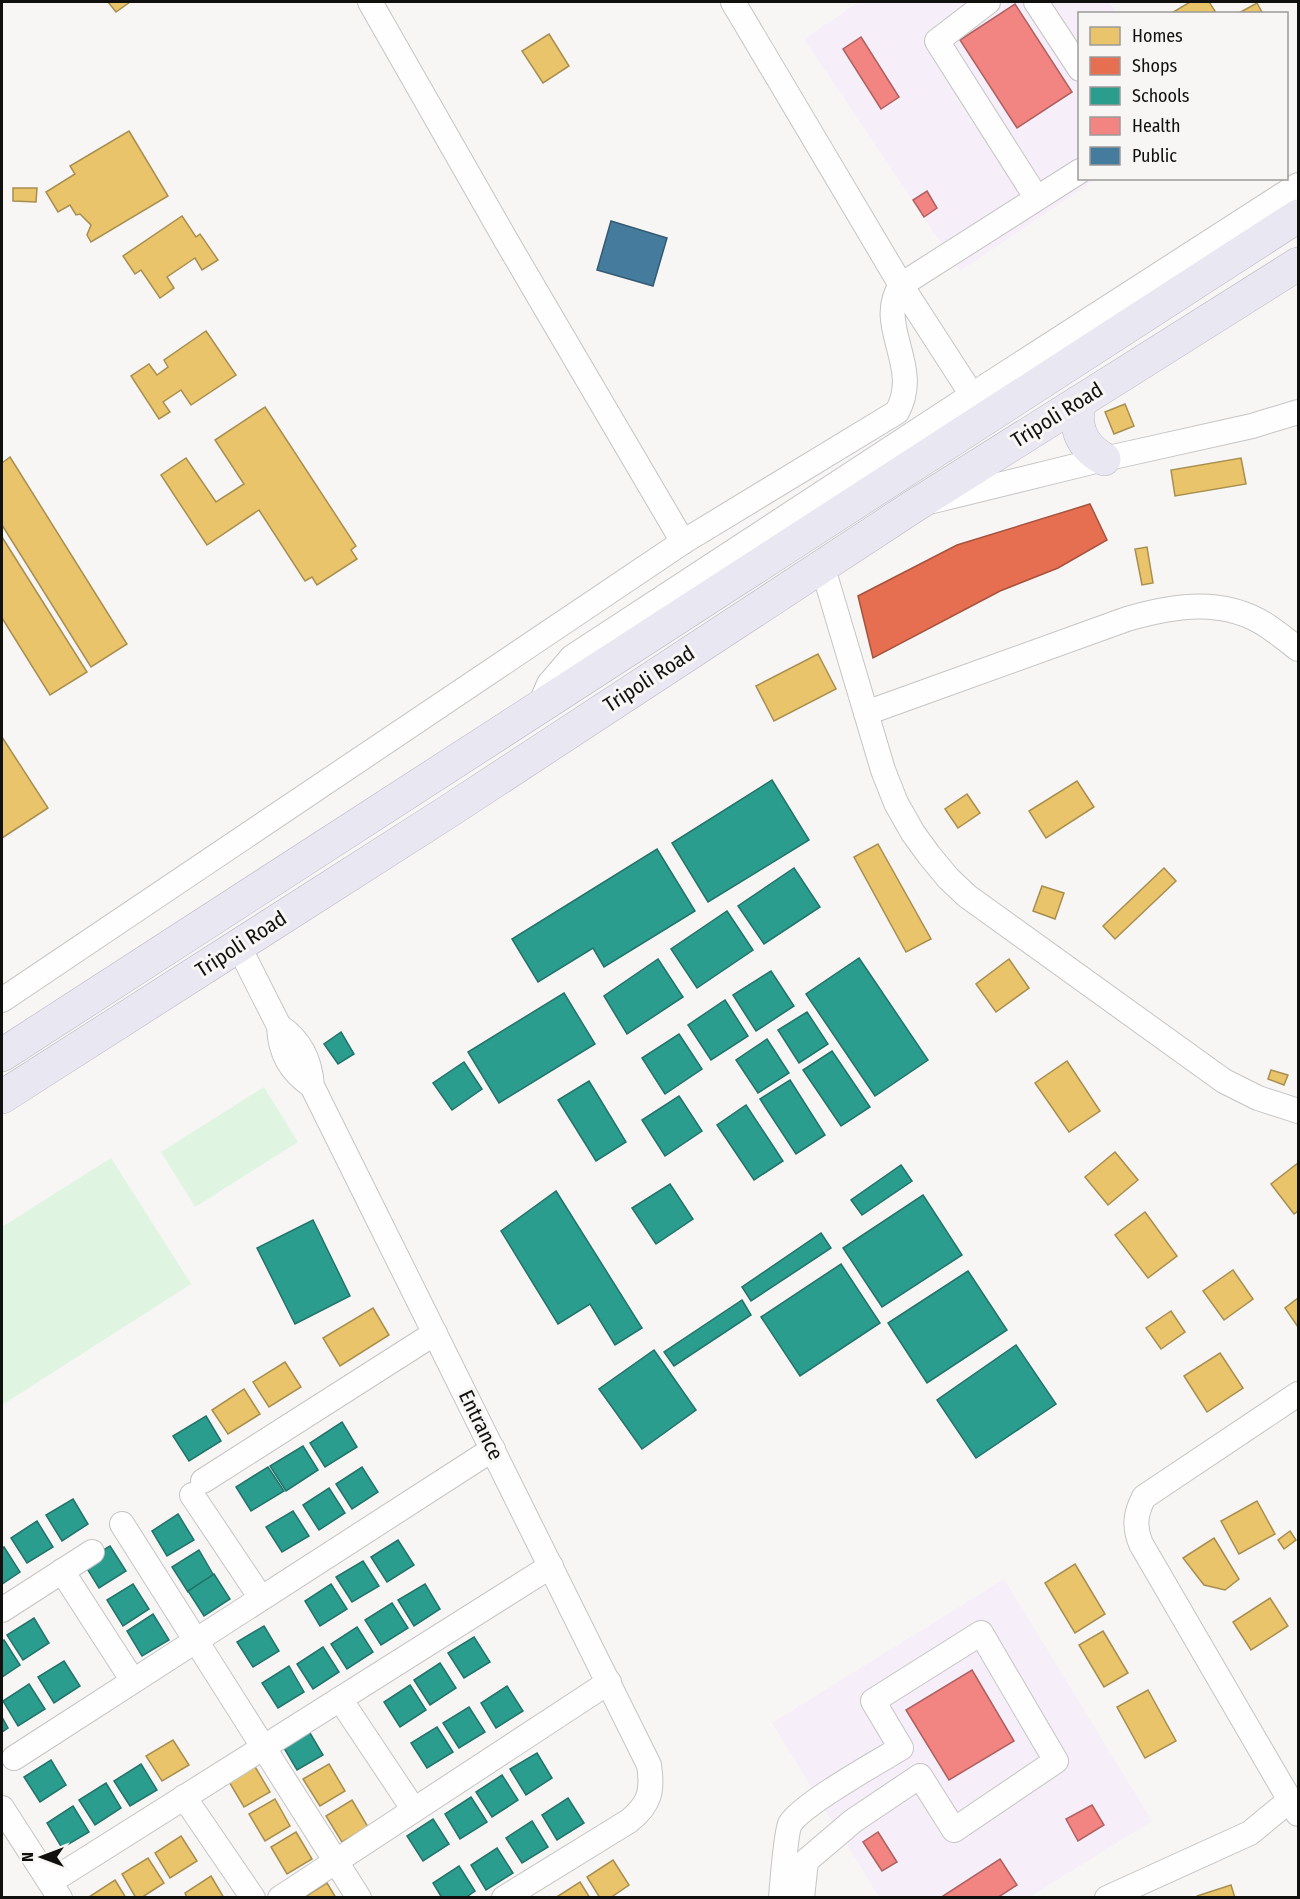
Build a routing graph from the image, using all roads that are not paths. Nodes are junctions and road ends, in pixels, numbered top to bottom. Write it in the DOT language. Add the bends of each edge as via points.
graph roads {
  1 [pos="370,2"];
  2 [pos="733,2"];
  3 [pos="988,2"];
  4 [pos="1036,2"];
  5 [pos="1078,66"];
  6 [pos="1078,172"];
  7 [pos="1299,185"];
  8 [pos="1036,197"];
  9 [pos="1299,216"];
  10 [pos="1299,264"];
  11 [pos="901,285"];
  12 [pos="972,395"];
  13 [pos="1079,402"];
  14 [pos="1299,412"];
  15 [pos="1104,459"];
  16 [pos="914,506"];
  17 [pos="683,542"];
  18 [pos="822,565"];
  19 [pos="1299,649"];
  20 [pos="539,708"];
  21 [pos="866,713"];
  22 [pos="238,945"];
  23 [pos="2,1000"];
  24 [pos="2,1055"];
  25 [pos="2,1097"];
  26 [pos="1299,1111"];
  27 [pos="435,1333"];
  28 [pos="1299,1394"];
  29 [pos="492,1449"];
  30 [pos="122,1524"];
  31 [pos="92,1552"];
  32 [pos="551,1566"];
  33 [pos="62,1571"];
  34 [pos="261,1598"];
  35 [pos="2,1610"];
  36 [pos="196,1640"];
  37 [pos="134,1681"];
  38 [pos="609,1682"];
  39 [pos="340,1699"];
  40 [pos="264,1747"];
  41 [pos="14,1758"];
  42 [pos="184,1797"];
  43 [pos="1294,1807"];
  44 [pos="2,1808"];
  45 [pos="414,1810"];
  46 [pos="336,1861"];
  47 [pos="55,1890"];
  48 [pos="253,1898"];
  49 [pos="280,1898"];
  50 [pos="359,1898"];
  51 [pos="504,1898"];
  52 [pos="781,1898"];
  53 [pos="802,1898"];
  54 [pos="1107,1898"];
  1 -- 17 [label="street"];
  2 -- 11 [label="street"];
  3 -- 8 [label="street" via="936,41"];
  4 -- 5 [label="street"];
  6 -- 11 [label="street"];
  7 -- 12 [label="street"];
  9 -- 20 [label="highway"];
  10 -- 13 [label="highway, Tripoli Road"];
  11 -- 12 [label="street"];
  11 -- 17 [label="street" via="892,316 906,383 897,412"];
  12 -- 20 [label="street" via="572,657 549,684"];
  13 -- 15 [label="highway" via="1080,436"];
  13 -- 16 [label="highway, Tripoli Road"];
  14 -- 15 [label="street"];
  15 -- 16 [label="street"];
  16 -- 18 [label="highway, Tripoli Road"];
  17 -- 23 [label="street"];
  18 -- 21 [label="street"];
  18 -- 22 [label="highway, Tripoli Road"];
  19 -- 21 [label="street" via="1242,613 1213,606 1161,609"];
  20 -- 24 [label="highway"];
  21 -- 26 [label="street" via="896,803 929,855 961,890 1224,1081 1258,1098"];
  22 -- 25 [label="highway, Tripoli Road"];
  22 -- 27 [label="street, Entrance" via="279,1026 288,1062 312,1086"];
  27 -- 29 [label="street, Entrance"];
  27 -- 34 [label="street" via="198,1488"];
  28 -- 43 [label="street" via="1144,1497 1135,1522 1141,1544"];
  29 -- 32 [label="street, Entrance"];
  29 -- 34 [label="street"];
  30 -- 36 [label="street"];
  31 -- 33 [label="street"];
  32 -- 38 [label="street, Entrance"];
  32 -- 39 [label="street"];
  33 -- 35 [label="street"];
  33 -- 37 [label="street"];
  34 -- 36 [label="street"];
  36 -- 37 [label="street"];
  36 -- 40 [label="street"];
  37 -- 41 [label="street"];
  38 -- 45 [label="street"];
  38 -- 51 [label="street, Entrance" via="650,1765 648,1800 629,1821"];
  39 -- 40 [label="street"];
  39 -- 45 [label="street"];
  40 -- 42 [label="street"];
  40 -- 46 [label="street"];
  42 -- 47 [label="street"];
  42 -- 48 [label="street"];
  43 -- 54 [label="street" via="1250,1833"];
  44 -- 47 [label="street"];
  45 -- 46 [label="street"];
  46 -- 49 [label="street"];
  46 -- 50 [label="street"];
  52 -- 53 [label="street" via="790,1825 832,1790 901,1748 873,1701 981,1633 1056,1761 954,1830 920,1776 853,1821 806,1861"];
}
